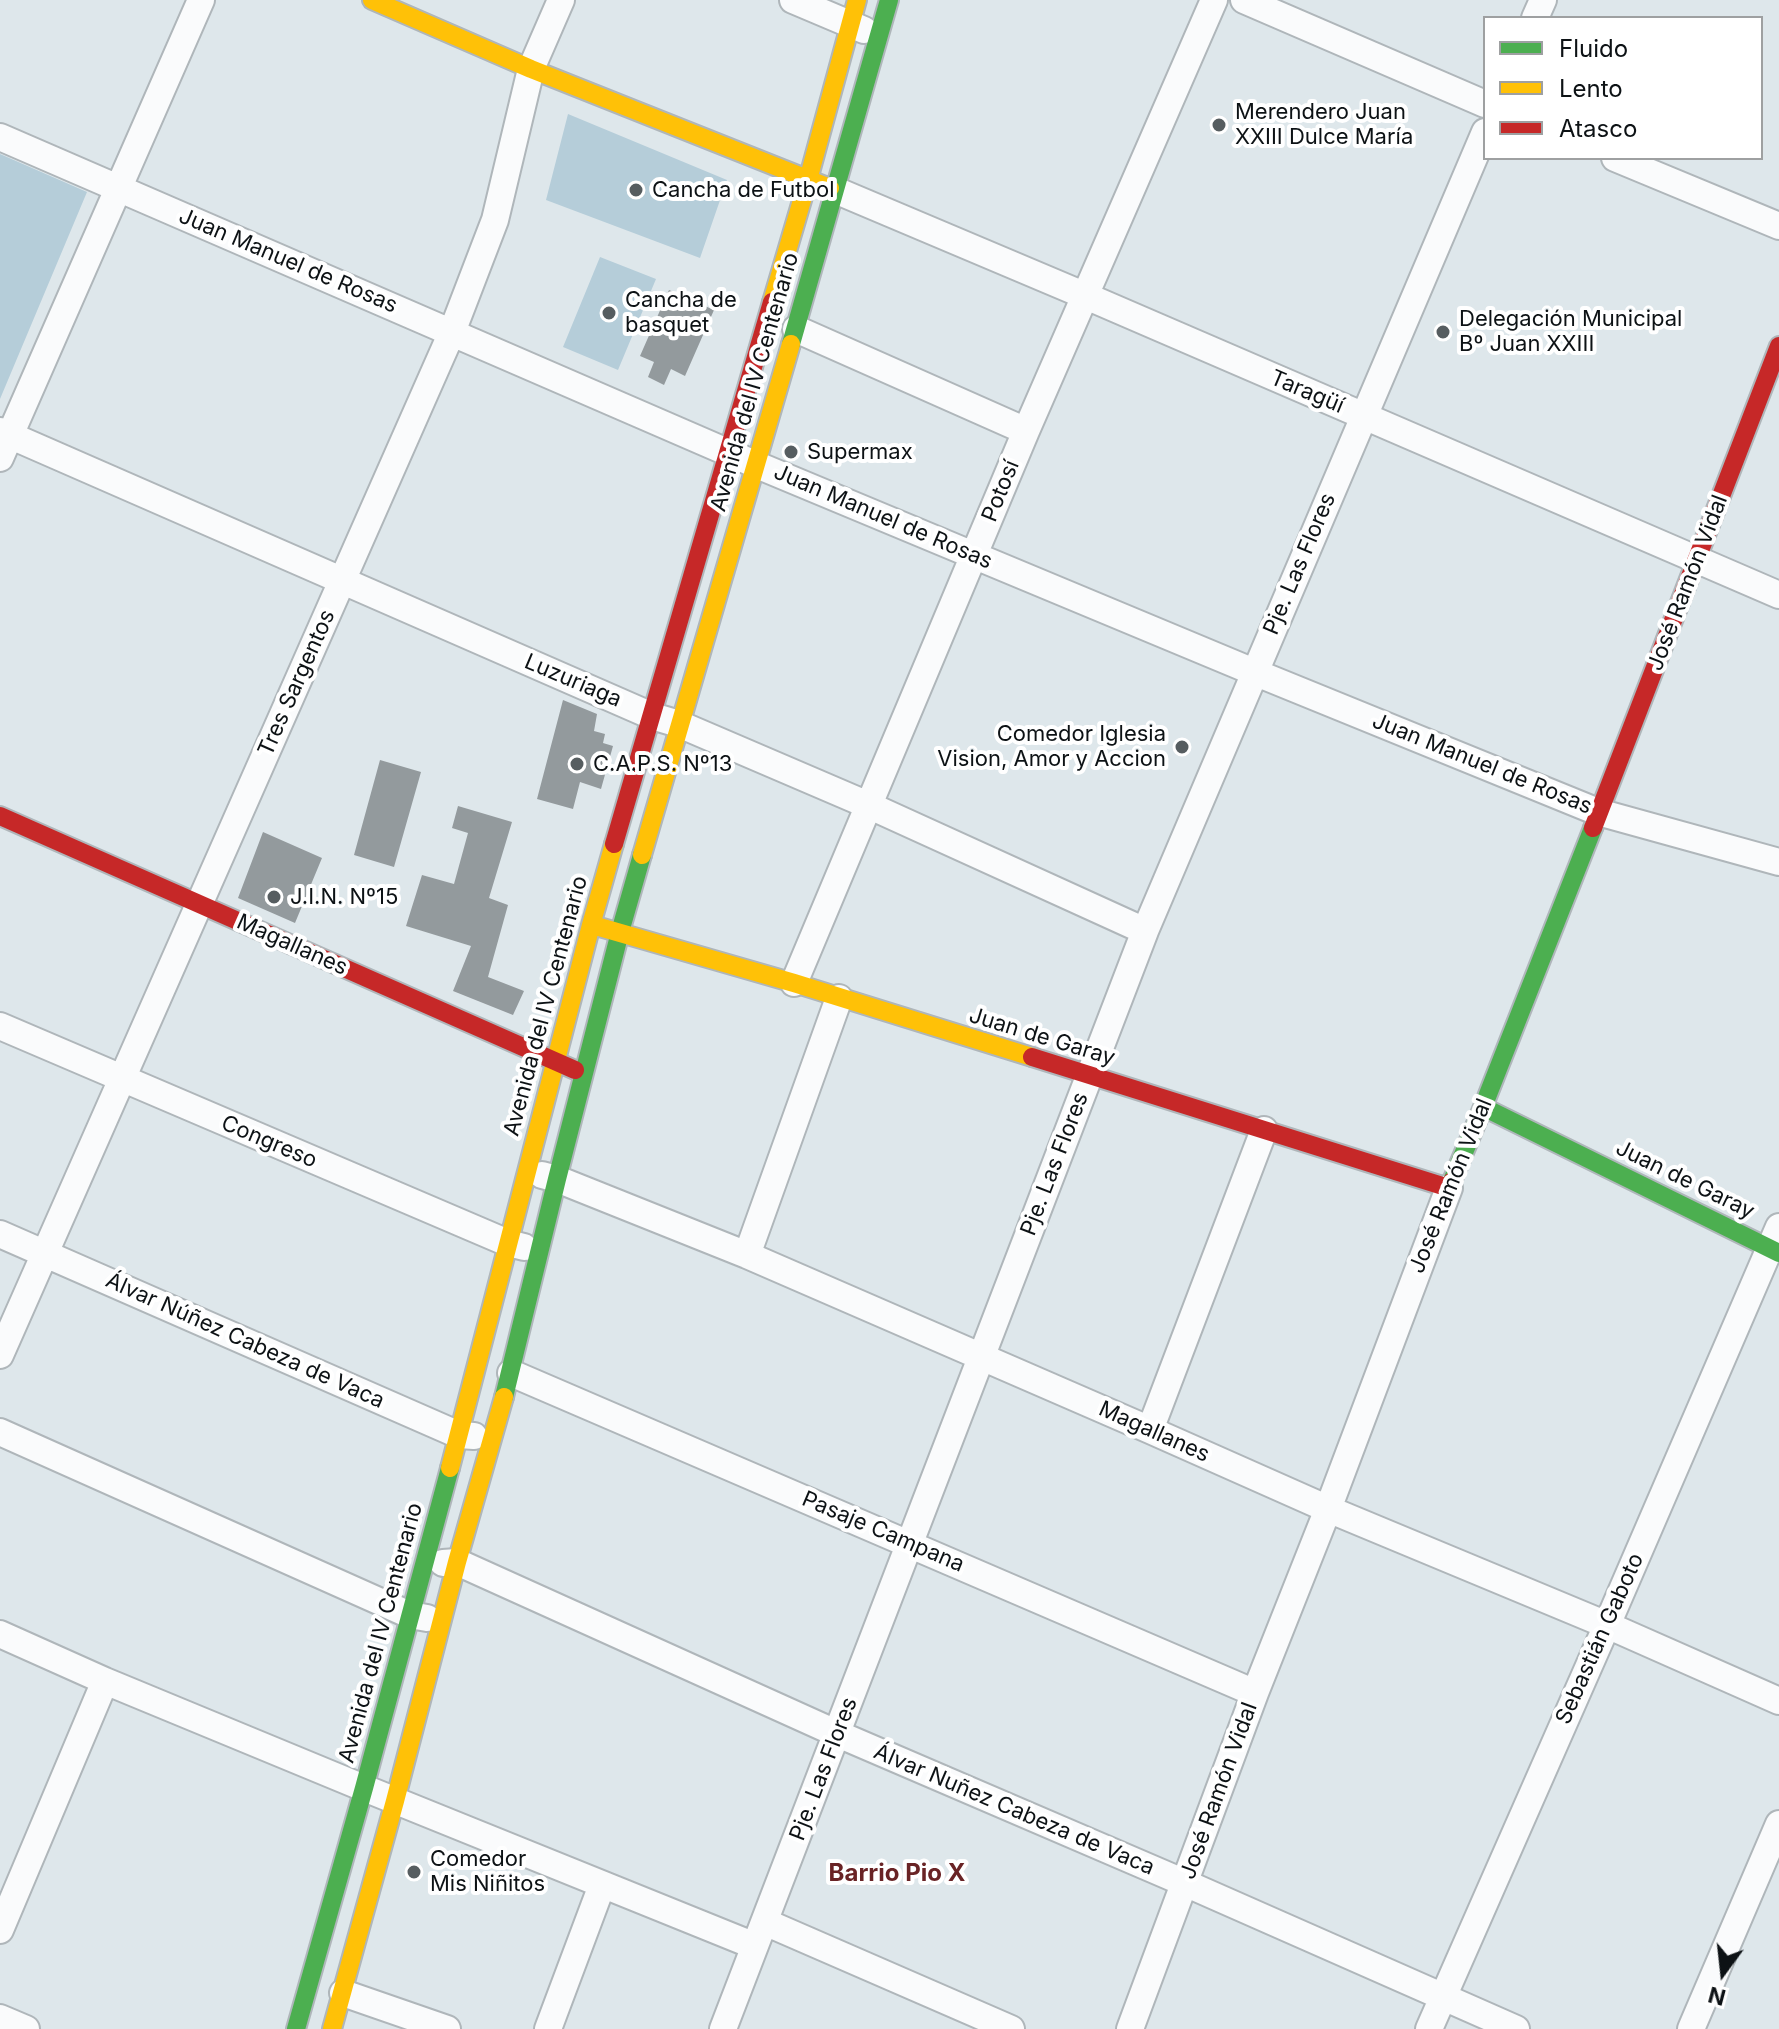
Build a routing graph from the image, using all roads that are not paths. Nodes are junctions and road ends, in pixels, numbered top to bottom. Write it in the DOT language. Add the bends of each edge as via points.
graph roads {
  1 [pos="201,0"];
  2 [pos="372,0"];
  3 [pos="561,0"];
  4 [pos="793,0"];
  5 [pos="889,0"];
  6 [pos="1214,0"];
  7 [pos="1244,0"];
  8 [pos="853,12"];
  9 [pos="879,36"];
  10 [pos="531,69"];
  11 [pos="1483,103"];
  12 [pos="0,137"];
  13 [pos="1483,137"];
  14 [pos="1620,160"];
  15 [pos="808,180"];
  16 [pos="120,188"];
  17 [pos="835,190"];
  18 [pos="1779,226"];
  19 [pos="1086,296"];
  20 [pos="796,329"];
  21 [pos="452,332"];
  22 [pos="1779,346"];
  23 [pos="1363,416"];
  24 [pos="1026,431"];
  25 [pos="3,442"];
  26 [pos="727,451"];
  27 [pos="757,465"];
  28 [pos="975,555"];
  29 [pos="1698,559"];
  30 [pos="342,582"];
  31 [pos="1779,595"];
  32 [pos="1254,672"];
  33 [pos="652,716"];
  34 [pos="679,724"];
  35 [pos="868,805"];
  36 [pos="1598,812"];
  37 [pos="0,816"];
  38 [pos="1779,862"];
  39 [pos="198,903"];
  40 [pos="591,925"];
  41 [pos="1145,931"];
  42 [pos="620,932"];
  43 [pos="794,983"];
  44 [pos="839,998"];
  45 [pos="0,1026"];
  46 [pos="555,1061"];
  47 [pos="583,1074"];
  48 [pos="1088,1077"];
  49 [pos="121,1079"];
  50 [pos="1483,1107"];
  51 [pos="1264,1130"];
  52 [pos="526,1171"];
  53 [pos="557,1179"];
  54 [pos="1449,1188"];
  55 [pos="0,1234"];
  56 [pos="508,1243"];
  57 [pos="1776,1243"];
  58 [pos="540,1250"];
  59 [pos="44,1254"];
  60 [pos="747,1255"];
  61 [pos="0,1355"];
  62 [pos="980,1357"];
  63 [pos="511,1373"];
  64 [pos="1150,1430"];
  65 [pos="0,1432"];
  66 [pos="459,1435"];
  67 [pos="493,1439"];
  68 [pos="1328,1509"];
  69 [pos="909,1543"];
  70 [pos="457,1562"];
  71 [pos="423,1564"];
  72 [pos="410,1615"];
  73 [pos="442,1621"];
  74 [pos="1607,1625"];
  75 [pos="0,1634"];
  76 [pos="105,1681"];
  77 [pos="1255,1693"];
  78 [pos="1779,1701"];
  79 [pos="838,1734"];
  80 [pos="364,1788"];
  81 [pos="395,1801"];
  82 [pos="1779,1824"];
  83 [pos="1185,1883"];
  84 [pos="602,1885"];
  85 [pos="0,1930"];
  86 [pos="760,1934"];
  87 [pos="343,1993"];
  88 [pos="1443,1997"];
  89 [pos="0,2018"];
  90 [pos="26,2029"];
  91 [pos="296,2029"];
  92 [pos="332,2029"];
  93 [pos="447,2029"];
  94 [pos="548,2029"];
  95 [pos="723,2029"];
  96 [pos="1011,2029"];
  97 [pos="1130,2029"];
  98 [pos="1429,2029"];
  99 [pos="1516,2029"];
  100 [pos="1691,2029"];
  1 -- 16 [label="street"];
  2 -- 10 [label="main road"];
  3 -- 10 [label="street, Tres Sargentos"];
  4 -- 8 [label="street"];
  5 -- 9 [label="main road, Avenida del IV Centenario"];
  6 -- 19 [label="street, Potosí"];
  7 -- 11 [label="street"];
  8 -- 9 [label="street"];
  8 -- 15 [label="main road, Avenida del IV Centenario"];
  9 -- 17 [label="main road, Avenida del IV Centenario"];
  10 -- 15 [label="main road"];
  10 -- 21 [label="street, Tres Sargentos" via="495,220"];
  12 -- 16 [label="street, Juan Manuel de Rosas"];
  13 -- 23 [label="street, Pje. Las Flores"];
  14 -- 18 [label="street"];
  15 -- 17 [label="main road"];
  15 -- 26 [label="main road, Avenida del IV Centenario"];
  16 -- 21 [label="street, Juan Manuel de Rosas"];
  16 -- 25 [label="street"];
  17 -- 19 [label="street, Taragüí"];
  17 -- 20 [label="main road, Avenida del IV Centenario"];
  19 -- 23 [label="street, Taragüí"];
  19 -- 24 [label="street, Potosí"];
  20 -- 24 [label="street"];
  20 -- 27 [label="main road, Avenida del IV Centenario"];
  21 -- 26 [label="street, Juan Manuel de Rosas"];
  21 -- 30 [label="street, Tres Sargentos"];
  22 -- 29 [label="main road, José Ramón Vidal"];
  23 -- 29 [label="street, Taragüí"];
  23 -- 32 [label="street, Pje. Las Flores"];
  24 -- 28 [label="street, Potosí"];
  25 -- 30 [label="street, Luzuriaga"];
  26 -- 27 [label="street, Juan Manuel de Rosas"];
  26 -- 33 [label="main road, Avenida del IV Centenario"];
  27 -- 28 [label="street, Juan Manuel de Rosas"];
  27 -- 34 [label="main road, Avenida del IV Centenario"];
  28 -- 32 [label="street, Juan Manuel de Rosas"];
  28 -- 35 [label="street, Potosí"];
  29 -- 31 [label="street, Taragüí"];
  29 -- 36 [label="main road, José Ramón Vidal"];
  30 -- 33 [label="street, Luzuriaga"];
  30 -- 39 [label="street, Tres Sargentos"];
  32 -- 36 [label="street, Juan Manuel de Rosas"];
  32 -- 41 [label="street, Pje. Las Flores"];
  33 -- 34 [label="street, Luzuriaga"];
  33 -- 40 [label="main road, Avenida del IV Centenario"];
  34 -- 35 [label="street, Luzuriaga"];
  34 -- 42 [label="main road, Avenida del IV Centenario"];
  35 -- 41 [label="street, Luzuriaga"];
  35 -- 43 [label="street, Potosí"];
  36 -- 38 [label="street, Juan Manuel de Rosas"];
  36 -- 50 [label="main road, José Ramón Vidal"];
  37 -- 39 [label="main road, Magallanes"];
  39 -- 46 [label="main road, Magallanes"];
  39 -- 49 [label="street, Tres Sargentos"];
  40 -- 42 [label="main road, Juan de Garay"];
  40 -- 46 [label="main road, Avenida del IV Centenario"];
  41 -- 48 [label="street, Pje. Las Flores"];
  42 -- 43 [label="main road, Juan de Garay"];
  42 -- 47 [label="main road, Avenida del IV Centenario"];
  43 -- 44 [label="main road, Juan de Garay"];
  44 -- 48 [label="main road, Juan de Garay"];
  44 -- 60 [label="street"];
  45 -- 49 [label="street, Congreso"];
  46 -- 47 [label="main road, Magallanes"];
  46 -- 52 [label="main road, Avenida del IV Centenario"];
  47 -- 53 [label="main road, Avenida del IV Centenario"];
  48 -- 51 [label="main road, Juan de Garay"];
  48 -- 62 [label="street, Pje. Las Flores"];
  49 -- 56 [label="street, Congreso"];
  49 -- 59 [label="street, Tres Sargentos"];
  50 -- 54 [label="main road, José Ramón Vidal"];
  50 -- 57 [label="main road, Juan de Garay"];
  51 -- 54 [label="main road, Juan de Garay"];
  51 -- 64 [label="street"];
  52 -- 53 [label="street, Magallanes"];
  52 -- 56 [label="main road, Avenida del IV Centenario"];
  53 -- 58 [label="main road, Avenida del IV Centenario"];
  53 -- 60 [label="street, Magallanes"];
  54 -- 68 [label="street, José Ramón Vidal"];
  55 -- 59 [label="street, Álvar Núñez Cabeza de Vaca"];
  56 -- 58 [label="street, Congreso"];
  56 -- 66 [label="main road, Avenida del IV Centenario"];
  57 -- 74 [label="street, Sebastián Gaboto"];
  58 -- 63 [label="main road, Avenida del IV Centenario"];
  59 -- 61 [label="street, Tres Sargentos"];
  59 -- 66 [label="street, Álvar Núñez Cabeza de Vaca"];
  60 -- 62 [label="street, Magallanes"];
  62 -- 64 [label="street, Magallanes"];
  62 -- 69 [label="street, Pje. Las Flores"];
  63 -- 67 [label="main road, Avenida del IV Centenario"];
  63 -- 69 [label="street, Pasaje Campana"];
  64 -- 68 [label="street, Magallanes"];
  65 -- 72 [label="street"];
  66 -- 67 [label="street, Álvar Núñez Cabeza de Vaca"];
  66 -- 71 [label="main road, Avenida del IV Centenario"];
  67 -- 70 [label="main road, Avenida del IV Centenario"];
  68 -- 74 [label="street, Magallanes"];
  68 -- 77 [label="street, José Ramón Vidal"];
  69 -- 77 [label="street, Pasaje Campana"];
  69 -- 79 [label="street, Pje. Las Flores"];
  70 -- 71 [label="street, Álvar Nuñez Cabeza de Vaca"];
  70 -- 73 [label="main road, Avenida del IV Centenario"];
  70 -- 79 [label="street, Álvar Nuñez Cabeza de Vaca"];
  71 -- 72 [label="main road, Avenida del IV Centenario"];
  72 -- 73 [label="street"];
  72 -- 80 [label="main road, Avenida del IV Centenario"];
  73 -- 81 [label="main road, Avenida del IV Centenario"];
  74 -- 78 [label="street, Magallanes"];
  74 -- 88 [label="street, Sebastián Gaboto"];
  75 -- 76 [label="street"];
  76 -- 80 [label="street"];
  76 -- 85 [label="street"];
  77 -- 83 [label="street, José Ramón Vidal"];
  79 -- 83 [label="street, Álvar Nuñez Cabeza de Vaca"];
  79 -- 86 [label="street, Pje. Las Flores"];
  80 -- 81 [label="street"];
  80 -- 91 [label="main road, Avenida del IV Centenario"];
  81 -- 84 [label="street"];
  81 -- 87 [label="main road, Avenida del IV Centenario"];
  82 -- 100 [label="street"];
  83 -- 88 [label="street, Álvar Nuñez Cabeza de Vaca"];
  83 -- 97 [label="street, José Ramón Vidal"];
  84 -- 86 [label="street"];
  84 -- 94 [label="street"];
  86 -- 95 [label="street, Pje. Las Flores"];
  86 -- 96 [label="street"];
  87 -- 92 [label="main road, Avenida del IV Centenario"];
  87 -- 93 [label="street"];
  88 -- 98 [label="street, Sebastián Gaboto"];
  88 -- 99 [label="street, Álvar Nuñez Cabeza de Vaca"];
  89 -- 90 [label="street"];
}
